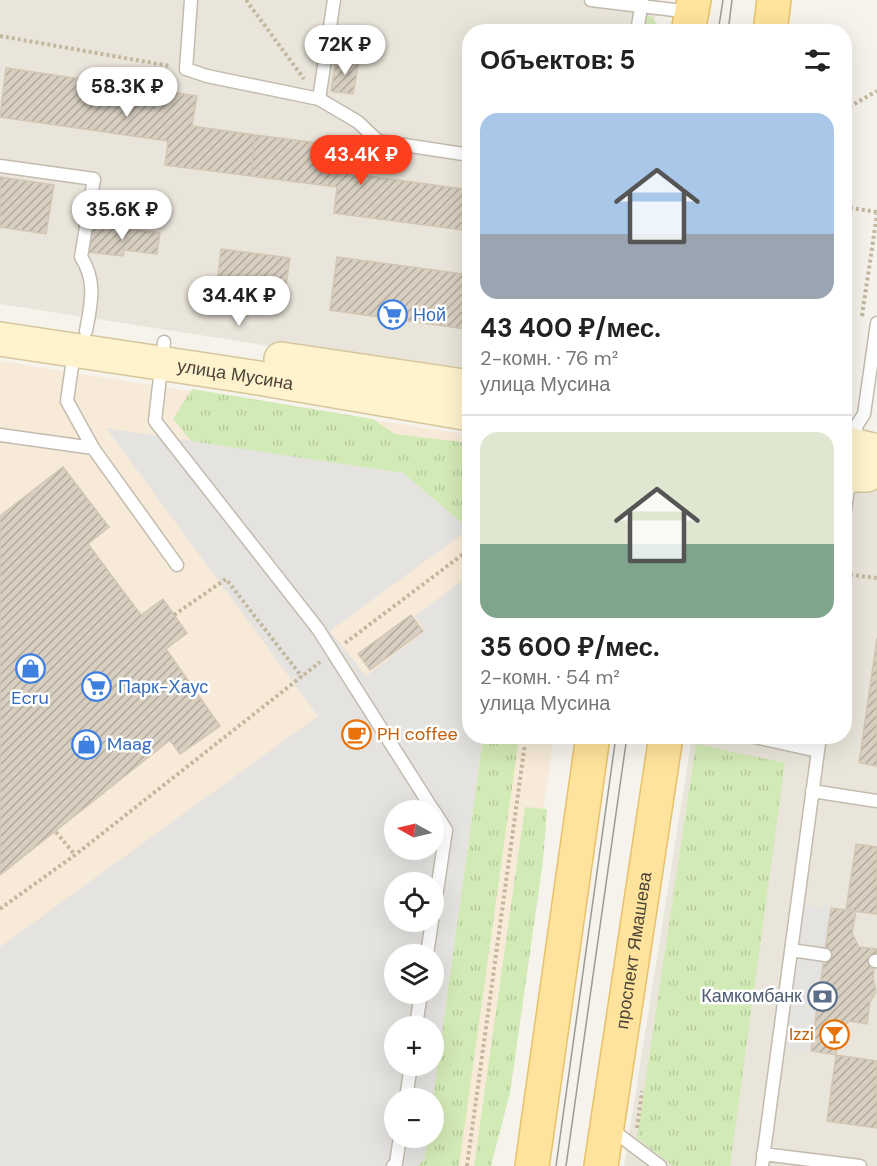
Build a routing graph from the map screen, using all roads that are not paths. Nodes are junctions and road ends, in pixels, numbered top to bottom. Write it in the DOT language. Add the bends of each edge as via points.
graph roads {
  1 [pos="191,0"];
  2 [pos="334,0"];
  3 [pos="591,0"];
  4 [pos="774,0"];
  5 [pos="641,3"];
  6 [pos="691,15"];
  7 [pos="638,24"];
  8 [pos="772,24"];
  9 [pos="319,99"];
  10 [pos="462,154"];
  11 [pos="0,166"];
  12 [pos="0,318"];
  13 [pos="877,323"];
  14 [pos="0,339"];
  15 [pos="80,341"];
  16 [pos="163,353"];
  17 [pos="462,386"];
  18 [pos="462,412"];
  19 [pos="0,435"];
  20 [pos="93,448"];
  21 [pos="858,460"];
  22 [pos="852,484"];
  23 [pos="177,565"];
  24 [pos="592,744"];
  25 [pos="665,744"];
  26 [pos="786,744"];
  27 [pos="819,744"];
  28 [pos="818,751"];
  29 [pos="813,791"];
  30 [pos="427,800"];
  31 [pos="877,801"];
  32 [pos="444,827"];
  33 [pos="444,843"];
  34 [pos="791,950"];
  35 [pos="825,955"];
  36 [pos="607,1125"];
  37 [pos="398,1148"];
  38 [pos="763,1160"];
  39 [pos="393,1166"];
  40 [pos="532,1166"];
  41 [pos="601,1166"];
  42 [pos="660,1166"];
  43 [pos="860,1166"];
  1 -- 9 [label="lane" via="186,69"];
  2 -- 9 [label="lane"];
  3 -- 5 [label="lane"];
  4 -- 8 [label="main road"];
  5 -- 6 [label="lane"];
  5 -- 7 [label="lane"];
  9 -- 10 [label="lane" via="358,122 378,141"];
  11 -- 15 [label="lane" via="94,179 81,257 90,271 93,290"];
  12 -- 15 [label="street, улица Мусина"];
  13 -- 21 [label="lane" via="864,414 857,425"];
  14 -- 15 [label="street, улица Мусина"];
  15 -- 16 [label="street, улица Мусина"];
  15 -- 20 [label="lane" via="67,401"];
  16 -- 17 [label="street, улица Мусина"];
  16 -- 18 [label="street, улица Мусина"];
  16 -- 30 [label="lane" via="155,421 333,652"];
  19 -- 20 [label="lane"];
  20 -- 23 [label="lane"];
  21 -- 22 [label="lane"];
  24 -- 40 [label="main road"];
  25 -- 36 [label="main road, проспект Ямашева"];
  26 -- 28 [label="lane"];
  27 -- 28 [label="lane"];
  28 -- 29 [label="lane"];
  29 -- 31 [label="lane"];
  29 -- 34 [label="lane"];
  32 -- 33 [label="lane"];
  34 -- 35 [label="lane"];
  34 -- 38 [label="lane"];
  36 -- 41 [label="main road, проспект Ямашева"];
  36 -- 42 [label="lane"];
  37 -- 39 [label="lane"];
  38 -- 43 [label="lane"];
}
